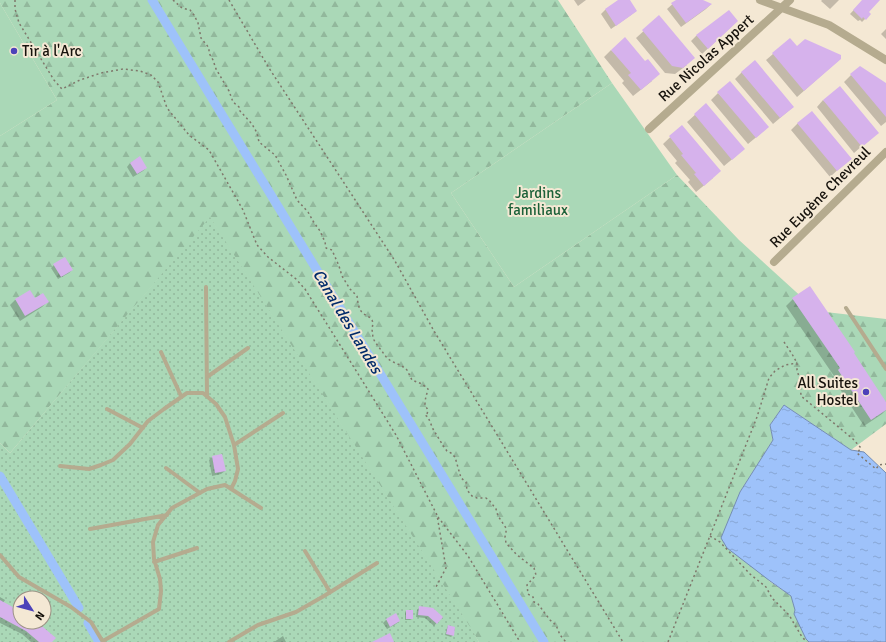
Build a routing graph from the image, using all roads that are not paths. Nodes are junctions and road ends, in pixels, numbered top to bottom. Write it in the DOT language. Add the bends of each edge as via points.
graph roads {
  1 [pos="760,0"];
  2 [pos="790,0"];
  3 [pos="782,8"];
  4 [pos="886,60"];
  5 [pos="648,129"];
  6 [pos="886,152"];
  7 [pos="774,262"];
  8 [pos="206,287"];
  9 [pos="846,308"];
  10 [pos="248,348"];
  11 [pos="161,352"];
  12 [pos="886,369"];
  13 [pos="206,377"];
  14 [pos="181,396"];
  15 [pos="207,396"];
  16 [pos="106,410"];
  17 [pos="283,413"];
  18 [pos="143,428"];
  19 [pos="234,445"];
  20 [pos="60,466"];
  21 [pos="166,468"];
  22 [pos="231,489"];
  23 [pos="200,493"];
  24 [pos="261,508"];
  25 [pos="167,514"];
  26 [pos="90,530"];
  27 [pos="197,548"];
  28 [pos="305,551"];
  29 [pos="0,555"];
  30 [pos="154,562"];
  31 [pos="377,563"];
  32 [pos="330,592"];
  33 [pos="103,642"];
  34 [pos="229,642"];
  1 -- 3 [label="street"];
  2 -- 3 [label="street, Rue Nicolas Appert"];
  3 -- 4 [label="street" via="829,25"];
  3 -- 5 [label="street, Rue Nicolas Appert"];
  6 -- 7 [label="street, Rue Eugène Chevreul"];
  8 -- 13 [label="lane"];
  9 -- 12 [label="lane"];
  10 -- 13 [label="lane"];
  11 -- 14 [label="lane"];
  13 -- 15 [label="lane"];
  14 -- 15 [label="lane" via="186,393 203,393"];
  14 -- 18 [label="lane" via="148,421"];
  15 -- 19 [label="lane" via="225,417"];
  16 -- 18 [label="lane"];
  17 -- 19 [label="lane"];
  18 -- 20 [label="lane" via="113,460 90,469"];
  19 -- 22 [label="lane" via="238,469"];
  21 -- 23 [label="lane"];
  22 -- 23 [label="lane" via="225,485"];
  22 -- 24 [label="lane"];
  23 -- 25 [label="lane" via="172,508"];
  25 -- 26 [label="lane"];
  25 -- 30 [label="lane" via="158,526 153,542"];
  27 -- 30 [label="lane"];
  28 -- 32 [label="lane"];
  29 -- 33 [label="lane" via="19,577 72,607 91,622"];
  30 -- 33 [label="lane" via="160,579 159,609"];
  31 -- 32 [label="lane"];
  32 -- 34 [label="lane" via="296,612 258,625"];
}
